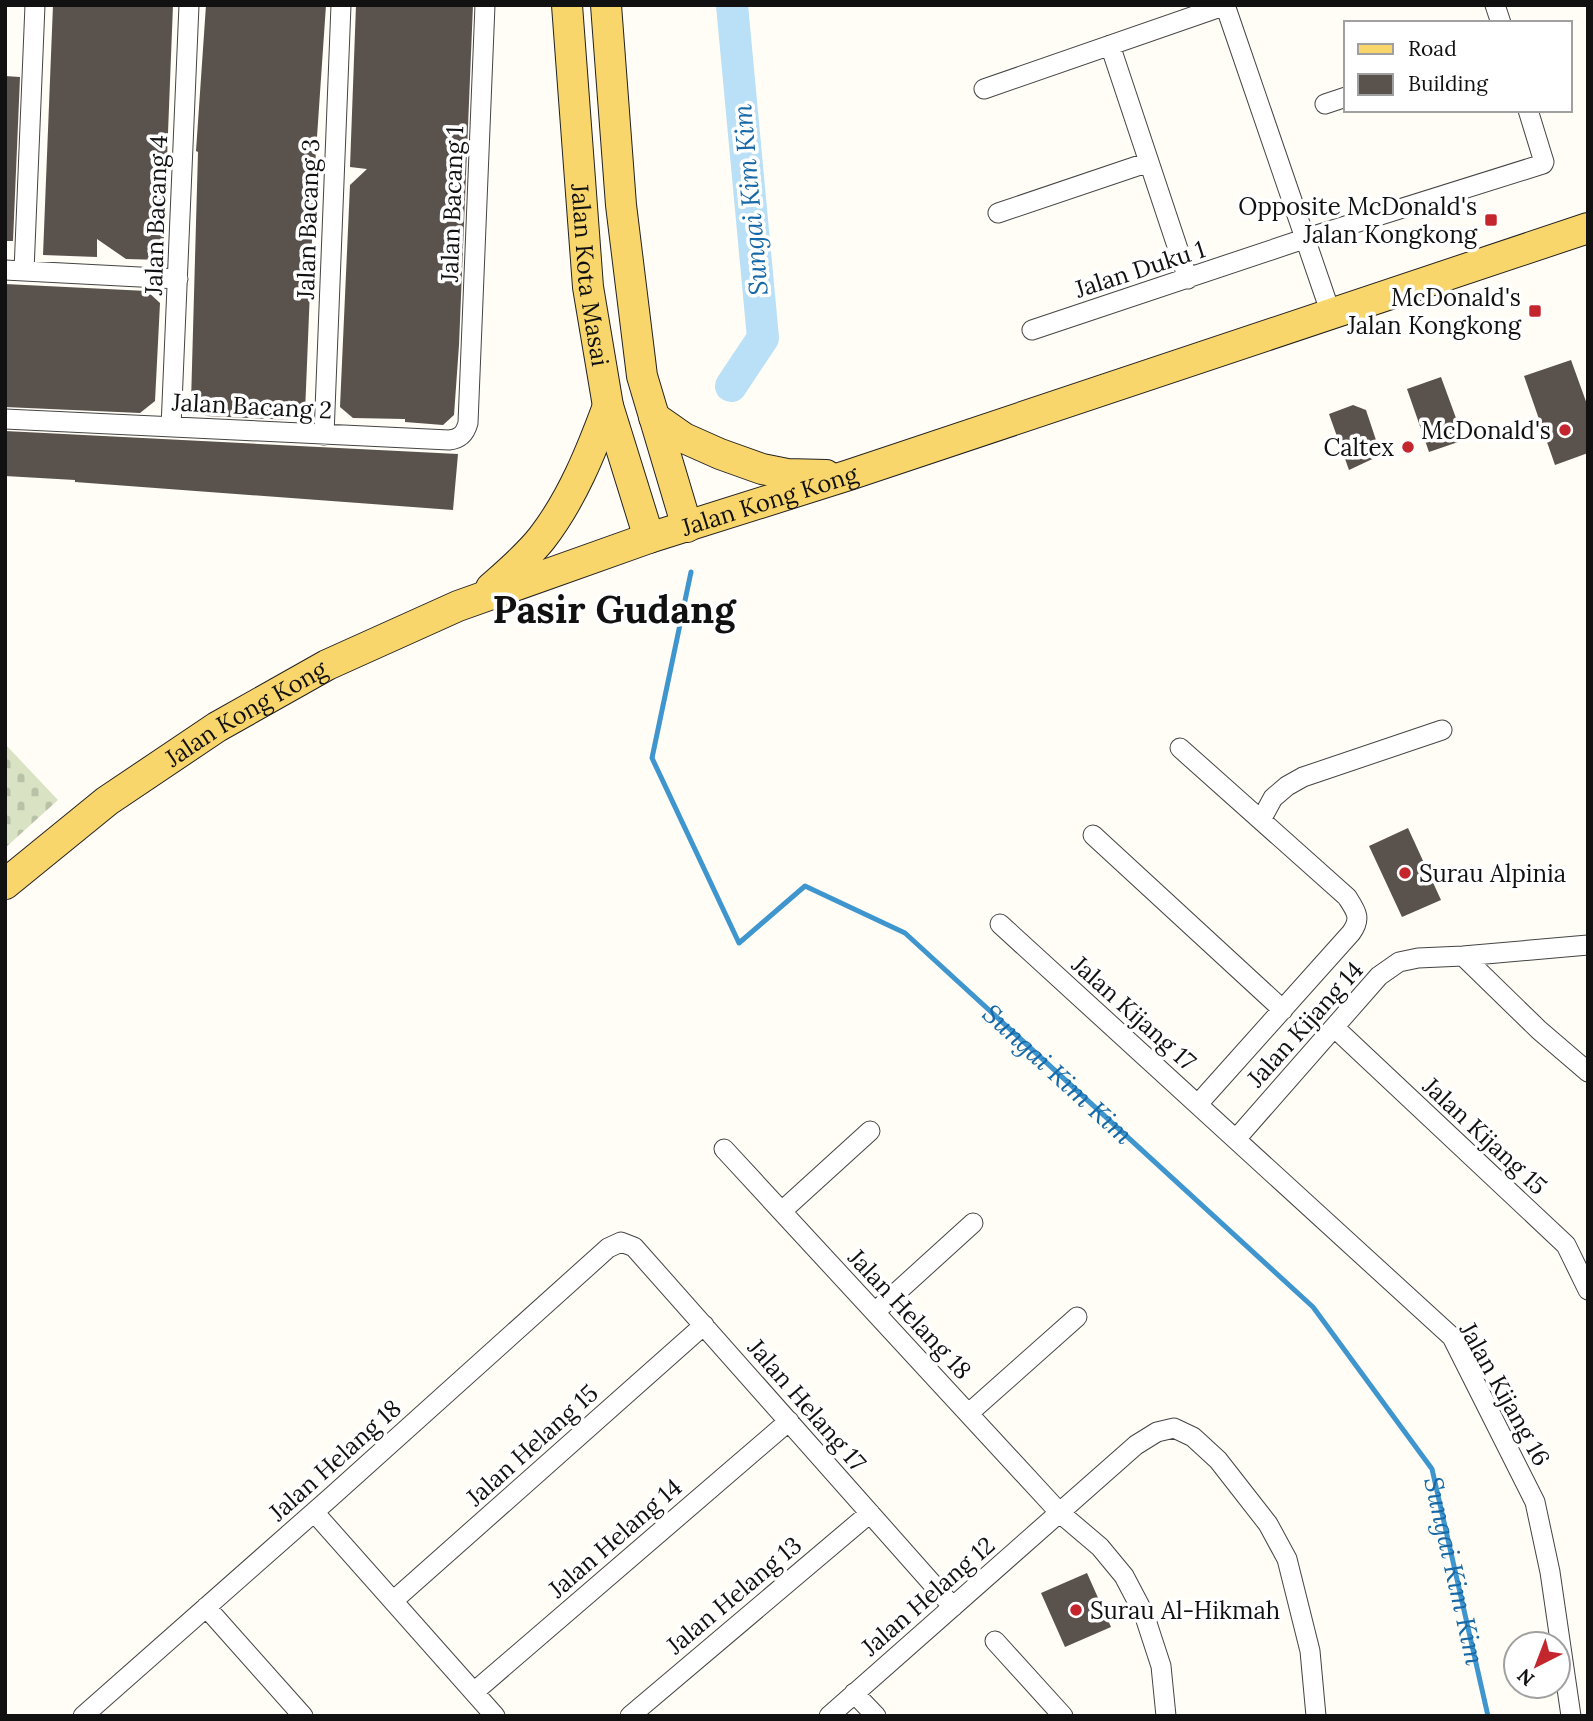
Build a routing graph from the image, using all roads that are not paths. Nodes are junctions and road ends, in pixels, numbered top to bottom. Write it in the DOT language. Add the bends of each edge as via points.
graph roads {
  1 [pos="35,5"];
  2 [pos="189,5"];
  3 [pos="341,5"];
  4 [pos="485,5"];
  5 [pos="567,5"];
  6 [pos="606,5"];
  7 [pos="1225,5"];
  8 [pos="1110,45"];
  9 [pos="984,89"];
  10 [pos="1344,98"];
  11 [pos="1325,104"];
  12 [pos="1529,112"];
  13 [pos="1149,162"];
  14 [pos="999,213"];
  15 [pos="1588,228"];
  16 [pos="1304,239"];
  17 [pos="15,271"];
  18 [pos="178,279"];
  19 [pos="1188,279"];
  20 [pos="1331,314"];
  21 [pos="1032,330"];
  22 [pos="468,405"];
  23 [pos="608,406"];
  24 [pos="654,417"];
  25 [pos="5,419"];
  26 [pos="171,427"];
  27 [pos="324,435"];
  28 [pos="849,475"];
  29 [pos="687,527"];
  30 [pos="649,538"];
  31 [pos="481,598"];
  32 [pos="1442,730"];
  33 [pos="1180,748"];
  34 [pos="1261,820"];
  35 [pos="1093,835"];
  36 [pos="5,884"];
  37 [pos="1000,924"];
  38 [pos="1588,945"];
  39 [pos="1463,956"];
  40 [pos="1283,1010"];
  41 [pos="1335,1028"];
  42 [pos="1588,1072"];
  43 [pos="1198,1104"];
  44 [pos="870,1131"];
  45 [pos="1236,1139"];
  46 [pos="724,1149"];
  47 [pos="782,1211"];
  48 [pos="973,1223"];
  49 [pos="621,1242"];
  50 [pos="1588,1290"];
  51 [pos="875,1312"];
  52 [pos="1077,1317"];
  53 [pos="704,1325"];
  54 [pos="969,1413"];
  55 [pos="789,1420"];
  56 [pos="314,1512"];
  57 [pos="870,1513"];
  58 [pos="1060,1513"];
  59 [pos="393,1601"];
  60 [pos="953,1606"];
  61 [pos="206,1607"];
  62 [pos="995,1642"];
  63 [pos="474,1692"];
  64 [pos="854,1693"];
  65 [pos="97,1711"];
  66 [pos="303,1716"];
  67 [pos="495,1716"];
  68 [pos="630,1716"];
  69 [pos="829,1716"];
  70 [pos="876,1716"];
  71 [pos="1063,1716"];
  72 [pos="1167,1716"];
  73 [pos="1316,1716"];
  74 [pos="1571,1716"];
  1 -- 17 [label="street"];
  2 -- 18 [label="street, Jalan Bacang 4"];
  3 -- 27 [label="street, Jalan Bacang 3"];
  4 -- 22 [label="street, Jalan Bacang 1"];
  5 -- 23 [label="main road, Jalan Kota Masai" via="588,288"];
  6 -- 24 [label="main road, Jalan Kota Masai" via="621,205 642,376"];
  7 -- 8 [label="street"];
  7 -- 16 [label="street"];
  8 -- 9 [label="street"];
  8 -- 13 [label="street"];
  10 -- 11 [label="street"];
  12 -- 16 [label="street, Jalan Duku 1" via="1543,164"];
  13 -- 14 [label="street"];
  13 -- 19 [label="street"];
  15 -- 20 [label="main road, Jalan Kong Kong"];
  16 -- 19 [label="street, Jalan Duku 1"];
  16 -- 20 [label="street"];
  17 -- 18 [label="street"];
  18 -- 26 [label="street, Jalan Bacang 4"];
  19 -- 21 [label="street, Jalan Duku 1"];
  20 -- 28 [label="main road, Jalan Kong Kong"];
  22 -- 27 [label="street, Jalan Bacang 2" via="466,430 456,439"];
  23 -- 30 [label="main road, Jalan Kota Masai"];
  23 -- 31 [label="main road" via="560,512 520,563"];
  24 -- 28 [label="main road" via="684,438 762,469"];
  24 -- 29 [label="main road, Jalan Kota Masai"];
  25 -- 26 [label="street, Jalan Bacang 2"];
  26 -- 27 [label="street, Jalan Bacang 2"];
  28 -- 29 [label="main road, Jalan Kong Kong"];
  29 -- 30 [label="main road, Jalan Kong Kong"];
  30 -- 31 [label="main road, Jalan Kong Kong"];
  31 -- 36 [label="main road, Jalan Kong Kong" via="327,665 217,727 107,801"];
  32 -- 34 [label="street" via="1303,777 1273,798"];
  33 -- 34 [label="street"];
  34 -- 40 [label="street" via="1347,897 1356,911 1356,926"];
  35 -- 40 [label="street"];
  37 -- 43 [label="street, Jalan Kijang 17"];
  38 -- 39 [label="street, Jalan Kijang 14"];
  39 -- 41 [label="street, Jalan Kijang 14" via="1399,962 1380,976"];
  39 -- 42 [label="street"];
  40 -- 43 [label="street"];
  41 -- 45 [label="street, Jalan Kijang 14"];
  41 -- 50 [label="street, Jalan Kijang 15" via="1566,1245"];
  43 -- 45 [label="street, Jalan Kijang 17"];
  44 -- 47 [label="street"];
  45 -- 74 [label="street, Jalan Kijang 16" via="1452,1337 1535,1502"];
  46 -- 47 [label="street, Jalan Helang 18"];
  47 -- 51 [label="street, Jalan Helang 18"];
  48 -- 51 [label="street"];
  49 -- 53 [label="street, Jalan Helang 17" via="634,1247"];
  49 -- 56 [label="street, Jalan Helang 18" via="608,1248"];
  51 -- 54 [label="street, Jalan Helang 18"];
  52 -- 54 [label="street"];
  53 -- 55 [label="street, Jalan Helang 17"];
  53 -- 59 [label="street, Jalan Helang 15"];
  54 -- 58 [label="street, Jalan Helang 18"];
  55 -- 57 [label="street, Jalan Helang 17"];
  55 -- 63 [label="street, Jalan Helang 14"];
  56 -- 59 [label="street"];
  56 -- 61 [label="street, Jalan Helang 18"];
  57 -- 60 [label="street, Jalan Helang 17"];
  57 -- 68 [label="street, Jalan Helang 13"];
  58 -- 60 [label="street, Jalan Helang 12"];
  58 -- 72 [label="street, Jalan Helang 18" via="1100,1547 1124,1576 1144,1614 1161,1666"];
  58 -- 73 [label="street, Jalan Helang 12" via="1157,1432 1174,1428 1193,1437 1218,1460 1268,1524 1287,1559 1310,1651"];
  59 -- 63 [label="street"];
  60 -- 64 [label="street, Jalan Helang 12"];
  61 -- 65 [label="street, Jalan Helang 18"];
  61 -- 66 [label="street"];
  62 -- 71 [label="street"];
  63 -- 67 [label="street"];
  64 -- 69 [label="street, Jalan Helang 12"];
  64 -- 70 [label="street"];
}
